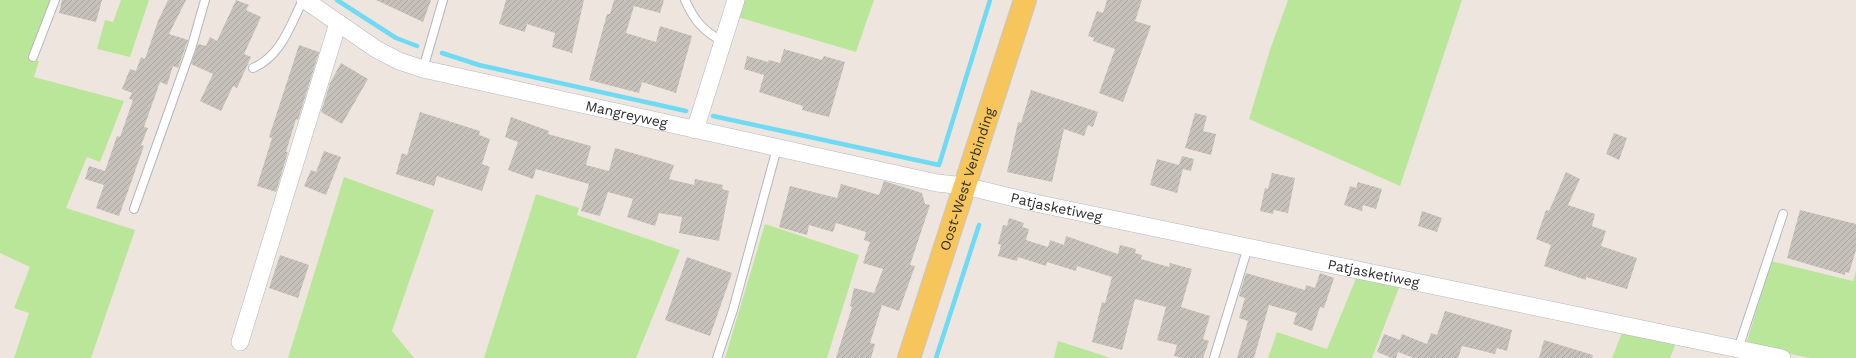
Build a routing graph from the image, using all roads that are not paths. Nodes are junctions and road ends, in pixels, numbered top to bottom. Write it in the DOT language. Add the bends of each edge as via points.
graph roads {
  1 [pos="55,0"];
  2 [pos="205,0"];
  3 [pos="304,0"];
  4 [pos="443,0"];
  5 [pos="685,0"];
  6 [pos="736,0"];
  7 [pos="1024,0"];
  8 [pos="338,23"];
  9 [pos="722,41"];
  10 [pos="33,57"];
  11 [pos="253,68"];
  12 [pos="423,69"];
  13 [pos="695,130"];
  14 [pos="777,148"];
  15 [pos="965,186"];
  16 [pos="134,209"];
  17 [pos="1783,214"];
  18 [pos="1248,247"];
  19 [pos="240,342"];
  20 [pos="1738,349"];
  21 [pos="1761,356"];
  22 [pos="717,358"];
  23 [pos="909,358"];
  24 [pos="1214,358"];
  25 [pos="1782,358"];
  1 -- 10 [label="lane"];
  2 -- 16 [label="lane" via="191,49"];
  3 -- 8 [label="street, Mangreyweg"];
  3 -- 11 [label="lane" via="275,53 264,63"];
  4 -- 12 [label="lane"];
  5 -- 9 [label="lane" via="697,22 708,34"];
  6 -- 9 [label="street"];
  7 -- 15 [label="main road, Oost-West Verbinding"];
  8 -- 12 [label="street, Mangreyweg" via="376,49 399,61"];
  8 -- 19 [label="street"];
  9 -- 13 [label="street"];
  12 -- 13 [label="street, Mangreyweg"];
  13 -- 14 [label="street, Mangreyweg"];
  14 -- 15 [label="street, Mangreyweg" via="937,183"];
  14 -- 22 [label="lane" via="733,310"];
  15 -- 18 [label="street, Patjasketiweg"];
  15 -- 23 [label="main road, Oost-West Verbinding"];
  17 -- 20 [label="lane"];
  18 -- 20 [label="street, Patjasketiweg"];
  18 -- 24 [label="lane"];
  20 -- 21 [label="street, Patjasketiweg"];
  21 -- 25 [label="street, Patjasketiweg"];
}
